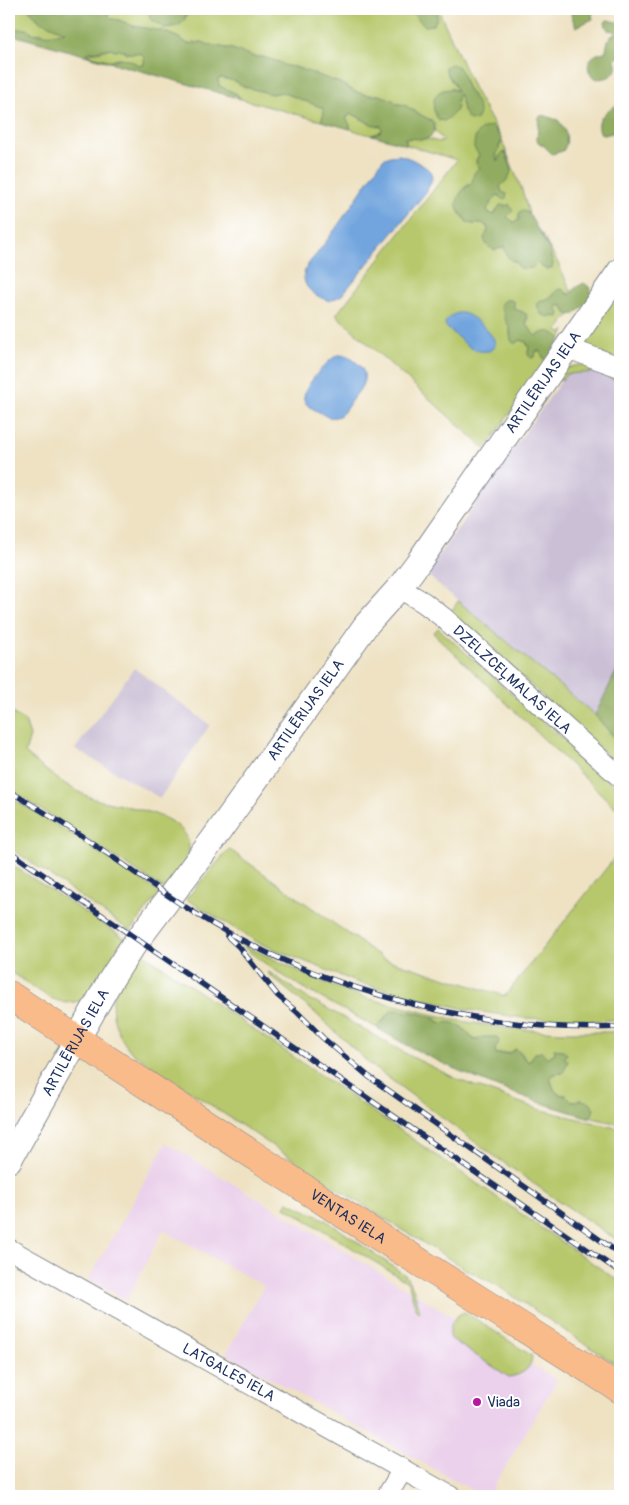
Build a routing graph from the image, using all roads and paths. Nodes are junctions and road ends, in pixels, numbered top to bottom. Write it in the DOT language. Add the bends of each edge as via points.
graph roads {
  1 [pos="620,271"];
  2 [pos="567,348"];
  3 [pos="620,367"];
  4 [pos="399,588"];
  5 [pos="620,777"];
  6 [pos="9,995"];
  7 [pos="77,1041"];
  8 [pos="9,1160"];
  9 [pos="9,1249"];
  10 [pos="620,1390"];
  11 [pos="403,1469"];
  12 [pos="387,1496"];
  13 [pos="450,1496"];
  1 -- 2 [label="street, ARTILĒRIJAS IELA"];
  2 -- 3 [label="street"];
  2 -- 4 [label="street, ARTILĒRIJAS IELA"];
  4 -- 5 [label="street, DZELZCEĻMALAS IELA" via="444,618"];
  4 -- 7 [label="street, ARTILĒRIJAS IELA" via="366,625 212,842 130,950"];
  6 -- 7 [label="highway, VENTAS IELA"];
  7 -- 8 [label="street, ARTILĒRIJAS IELA"];
  7 -- 10 [label="highway, VENTAS IELA"];
  9 -- 11 [label="street, LATGALES IELA"];
  11 -- 12 [label="street"];
  11 -- 13 [label="street, LATGALES IELA"];
}
